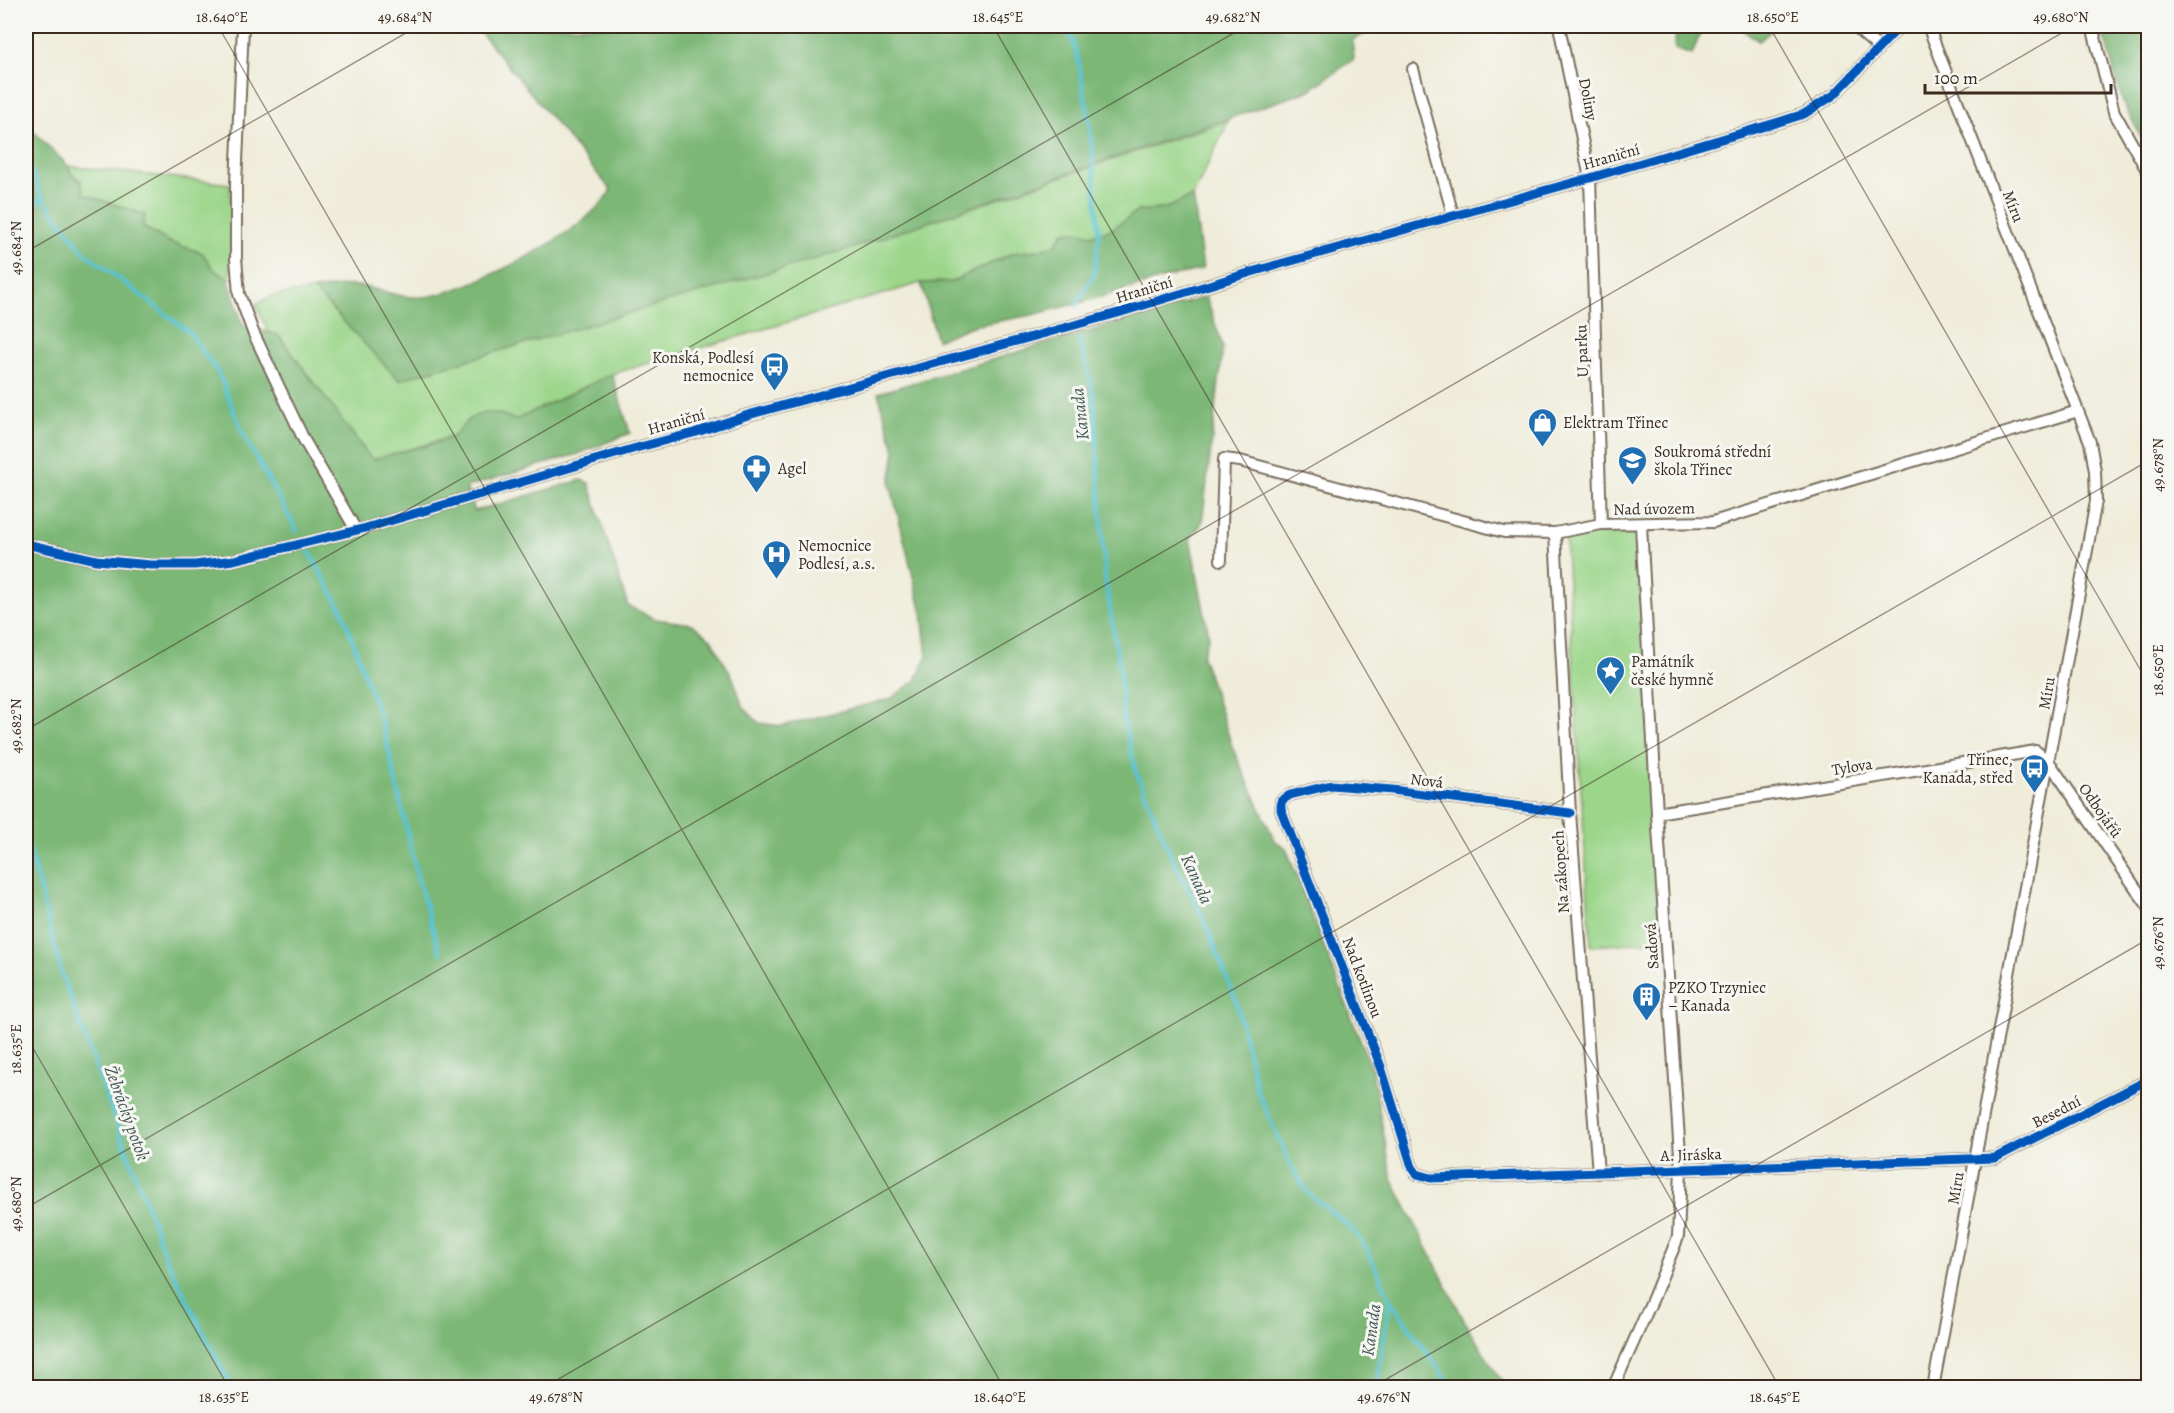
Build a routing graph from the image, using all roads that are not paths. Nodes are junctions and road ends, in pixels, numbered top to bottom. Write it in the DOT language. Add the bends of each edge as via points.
graph roads {
  1 [pos="243,26"];
  2 [pos="1559,26"];
  3 [pos="1854,26"];
  4 [pos="1900,26"];
  5 [pos="1928,26"];
  6 [pos="2092,26"];
  7 [pos="1879,48"];
  8 [pos="1413,69"];
  9 [pos="2148,172"];
  10 [pos="1590,178"];
  11 [pos="1454,215"];
  12 [pos="2078,411"];
  13 [pos="1601,524"];
  14 [pos="1641,525"];
  15 [pos="361,529"];
  16 [pos="1555,533"];
  17 [pos="26,544"];
  18 [pos="1221,560"];
  19 [pos="2049,762"];
  20 [pos="1281,801"];
  21 [pos="1570,813"];
  22 [pos="1657,813"];
  23 [pos="2148,906"];
  24 [pos="2148,1080"];
  25 [pos="1975,1159"];
  26 [pos="1412,1167"];
  27 [pos="1681,1169"];
  28 [pos="1598,1173"];
  29 [pos="1613,1388"];
  30 [pos="1934,1388"];
  1 -- 15 [label="street" via="236,184 239,294 304,440"];
  2 -- 10 [label="street, Doliny"];
  3 -- 7 [label="street"];
  4 -- 7 [label="street, Hraniční"];
  5 -- 12 [label="street, Míru"];
  6 -- 9 [label="street" via="2114,112"];
  7 -- 10 [label="street, Hraniční" via="1834,95 1804,114"];
  8 -- 11 [label="street"];
  10 -- 11 [label="street, Hraniční"];
  10 -- 13 [label="street, U parku"];
  11 -- 15 [label="street, Hraniční"];
  12 -- 14 [label="street, Nad úvozem" via="1713,522"];
  12 -- 19 [label="street, Míru" via="2090,442 2096,501"];
  13 -- 14 [label="street, Nad úvozem"];
  13 -- 16 [label="street, Nad úvozem"];
  14 -- 22 [label="street, Sadová"];
  15 -- 17 [label="street, Hraniční" via="234,560 195,565 96,560"];
  16 -- 18 [label="street, Nad úvozem" via="1504,532 1224,459"];
  16 -- 21 [label="street, Na zákopech"];
  19 -- 22 [label="street, Tylova" via="2036,751"];
  19 -- 23 [label="street, Odbojářů"];
  19 -- 25 [label="street, Míru"];
  20 -- 21 [label="street, Nová" via="1331,785"];
  20 -- 26 [label="street, Nad kotlinou" via="1281,810 1381,1067"];
  21 -- 28 [label="street, Na zákopech"];
  22 -- 27 [label="street, Sadová"];
  24 -- 25 [label="street, Besední" via="1995,1158"];
  25 -- 27 [label="street, A. Jiráska"];
  25 -- 30 [label="street, Míru"];
  26 -- 28 [label="street, A. Jiráska" via="1417,1174 1431,1178"];
  27 -- 28 [label="street, A. Jiráska"];
  27 -- 29 [label="street, Sadová" via="1678,1237"];
}
